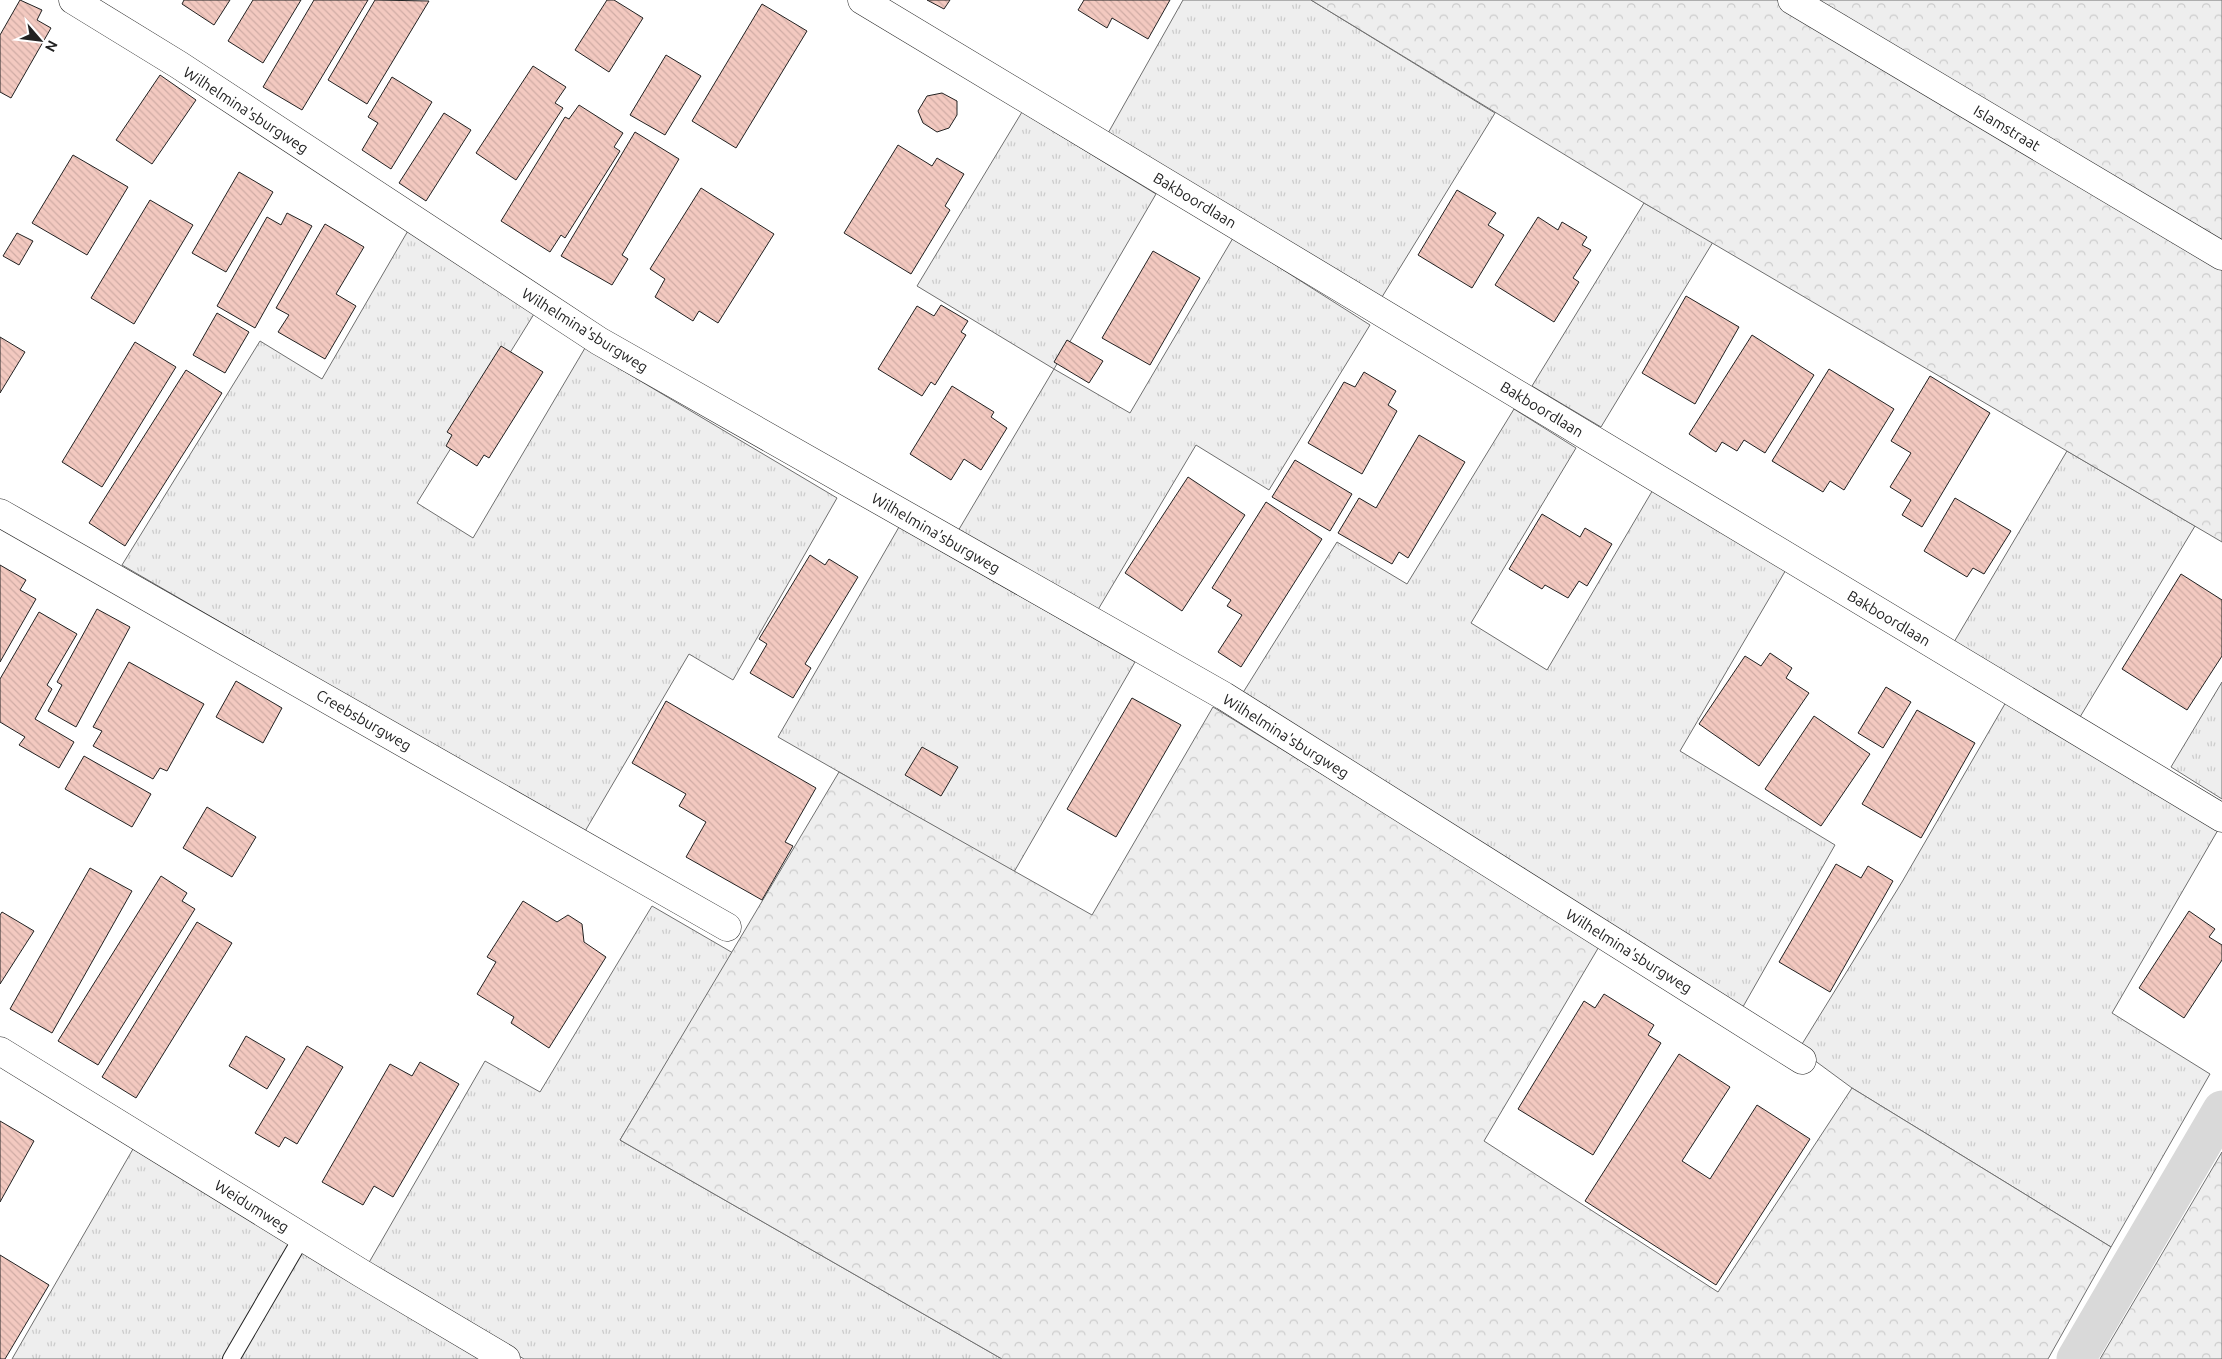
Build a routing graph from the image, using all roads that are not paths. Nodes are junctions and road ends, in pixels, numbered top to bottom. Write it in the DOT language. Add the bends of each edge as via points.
graph roads {
  1 [pos="73,0"];
  2 [pos="862,0"];
  3 [pos="1792,0"];
  4 [pos="2222,256"];
  5 [pos="0,513"];
  6 [pos="2222,818"];
  7 [pos="727,927"];
  8 [pos="0,1050"];
  9 [pos="1802,1060"];
  10 [pos="302,1237"];
  11 [pos="230,1359"];
  12 [pos="506,1359"];
  1 -- 9 [label="street, Wilhelmina'sburgweg" via="179,65 599,341 1224,696"];
  2 -- 6 [label="street, Bakboordlaan"];
  3 -- 4 [label="street, Islamstraat"];
  5 -- 7 [label="street, Creebsburgweg"];
  8 -- 10 [label="street, Weidumweg"];
  10 -- 11 [label="lane"];
  10 -- 12 [label="street, Weidumweg"];
}
